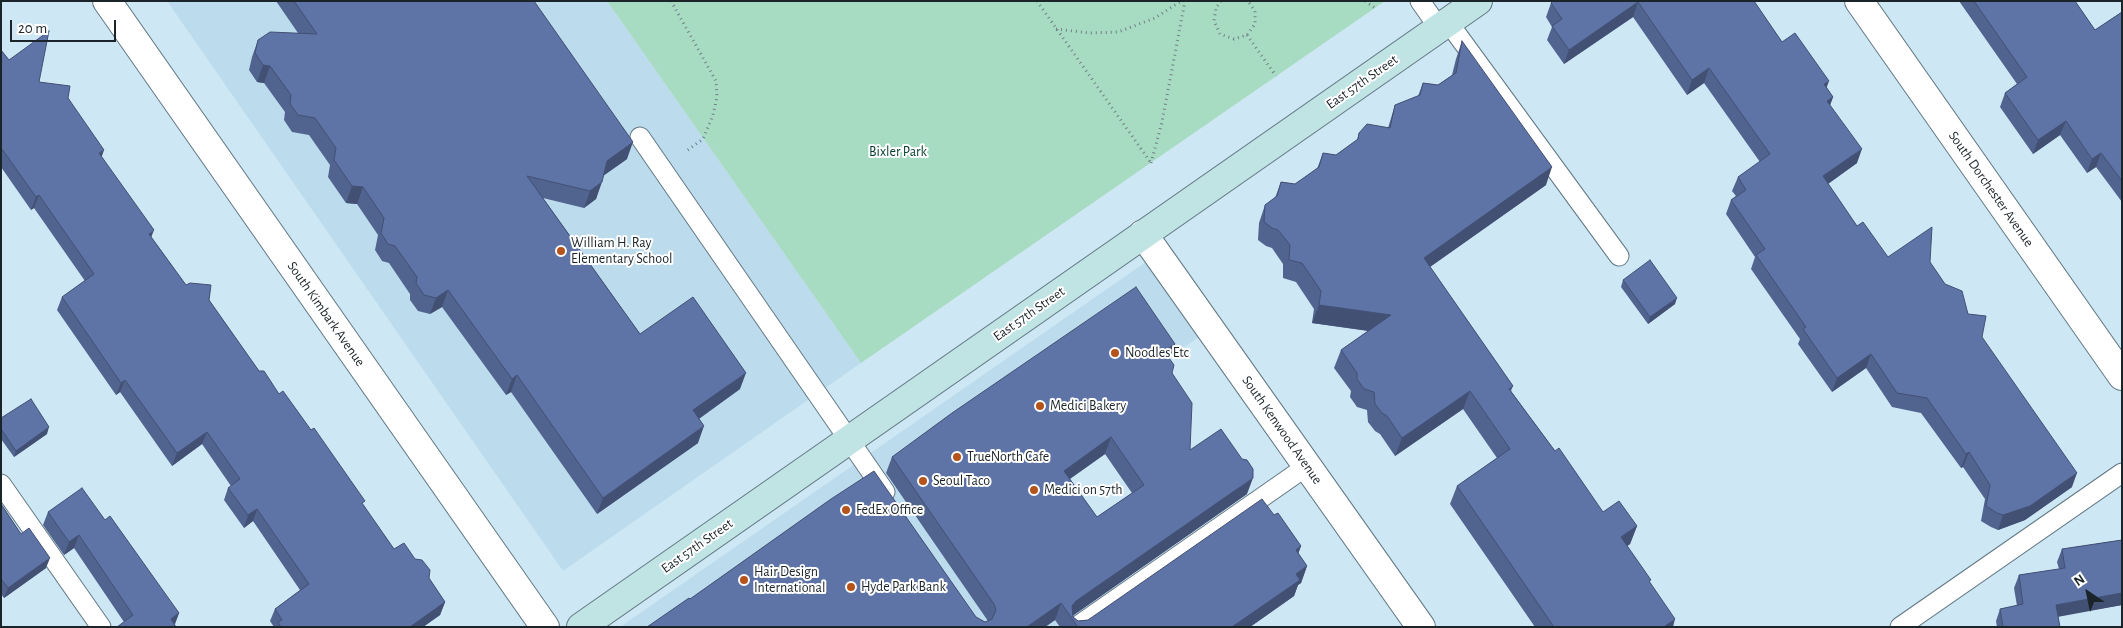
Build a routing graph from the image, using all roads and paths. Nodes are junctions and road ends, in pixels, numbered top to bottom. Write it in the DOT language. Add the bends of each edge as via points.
graph roads {
  1 [pos="106,1"];
  2 [pos="671,1"];
  3 [pos="1037,1"];
  4 [pos="1181,1"];
  5 [pos="1186,1"];
  6 [pos="1221,1"];
  7 [pos="1248,1"];
  8 [pos="1365,1"];
  9 [pos="1420,1"];
  10 [pos="1478,1"];
  11 [pos="1859,1"];
  12 [pos="1375,8"];
  13 [pos="1444,25"];
  14 [pos="1056,29"];
  15 [pos="1247,35"];
  16 [pos="1276,76"];
  17 [pos="640,137"];
  18 [pos="703,139"];
  19 [pos="1143,234"];
  20 [pos="1619,256"];
  21 [pos="2122,376"];
  22 [pos="849,440"];
  23 [pos="1307,466"];
  24 [pos="2122,473"];
  25 [pos="1,484"];
  26 [pos="894,506"];
  27 [pos="101,627"];
  28 [pos="544,627"];
  29 [pos="581,627"];
  30 [pos="1076,627"];
  31 [pos="1421,627"];
  32 [pos="1900,627"];
  1 -- 28 [label="street, South Kimbark Avenue"];
  2 -- 18 [label="path" via="716,81 715,105"];
  3 -- 14 [label="path"];
  4 -- 14 [label="path" via="1155,18 1118,32"];
  5 -- 14 [label="path" via="1151,163"];
  6 -- 15 [label="path" via="1214,14 1220,34 1234,39"];
  7 -- 15 [label="path" via="1256,18 1252,31"];
  8 -- 12 [label="path"];
  9 -- 13 [label="lane"];
  10 -- 13 [label="street, East 57th Street"];
  11 -- 21 [label="street, South Dorchester Avenue"];
  13 -- 19 [label="street, East 57th Street"];
  13 -- 20 [label="lane"];
  15 -- 16 [label="path"];
  17 -- 22 [label="lane"];
  19 -- 22 [label="street, East 57th Street"];
  19 -- 23 [label="street, South Kenwood Avenue"];
  22 -- 26 [label="lane"];
  22 -- 29 [label="street, East 57th Street"];
  23 -- 30 [label="lane"];
  23 -- 31 [label="street, South Kenwood Avenue"];
  24 -- 32 [label="lane"];
  25 -- 27 [label="lane"];
}
